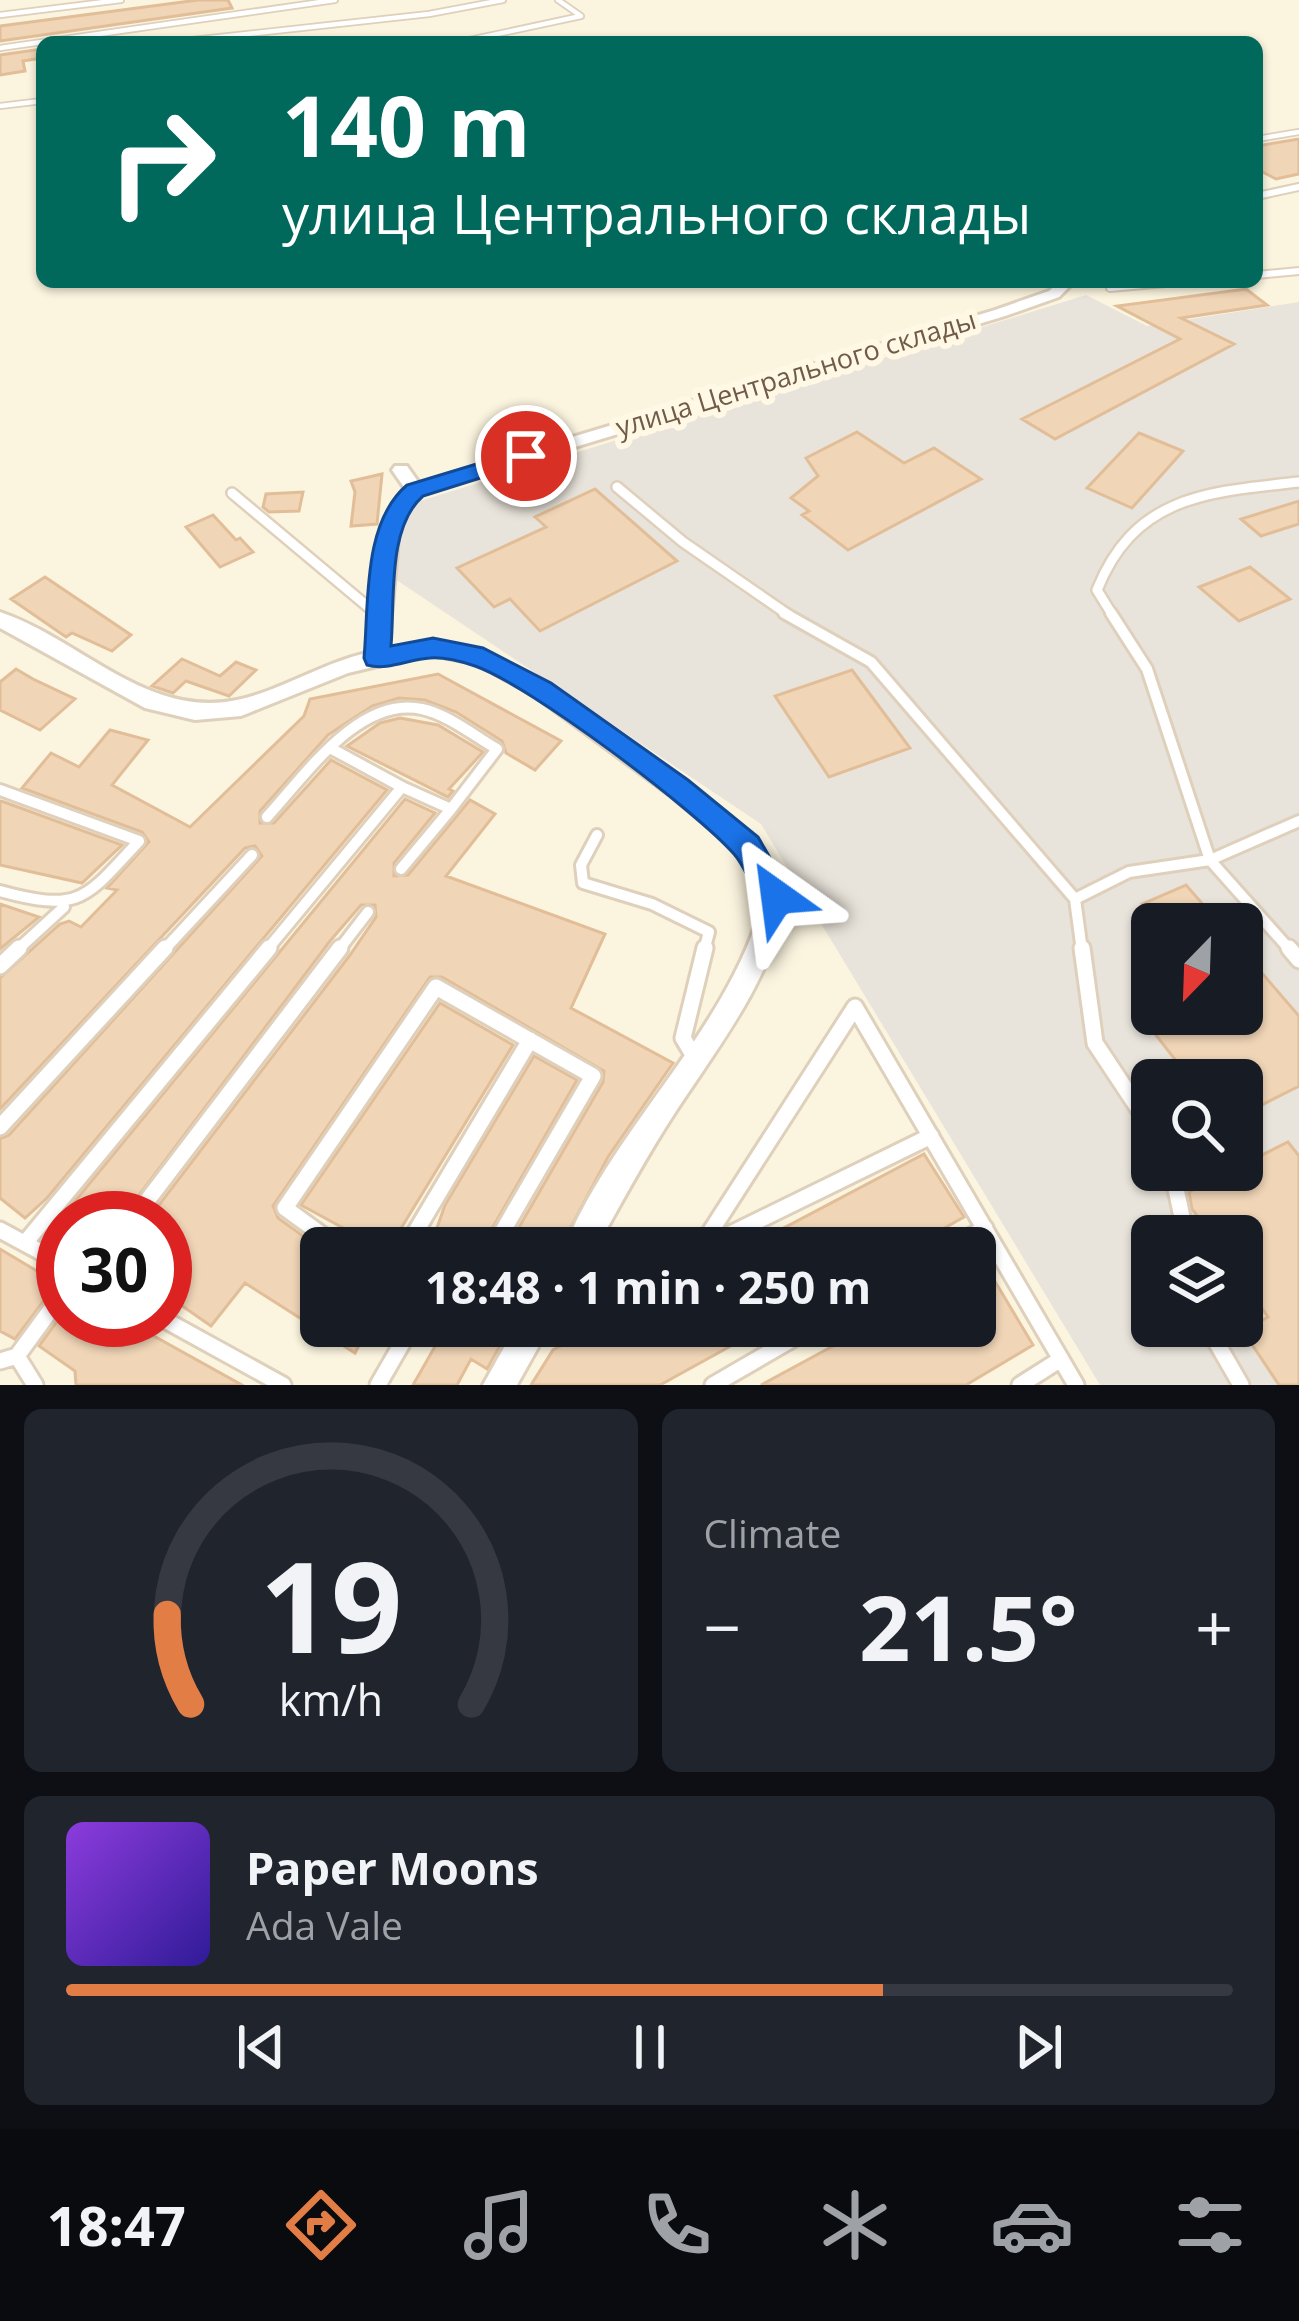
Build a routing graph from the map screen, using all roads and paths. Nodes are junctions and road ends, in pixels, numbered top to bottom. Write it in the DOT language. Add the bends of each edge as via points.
graph roads {
  1 [pos="121,0"];
  2 [pos="335,0"];
  3 [pos="503,0"];
  4 [pos="558,0"];
  5 [pos="0,15"];
  6 [pos="85,36"];
  7 [pos="229,36"];
  8 [pos="488,36"];
  9 [pos="36,43"];
  10 [pos="0,48"];
  11 [pos="36,102"];
  12 [pos="0,106"];
  13 [pos="1299,132"];
  14 [pos="1263,138"];
  15 [pos="1299,187"];
  16 [pos="1263,195"];
  17 [pos="1299,271"];
  18 [pos="1263,274"];
  19 [pos="1060,288"];
  20 [pos="401,470"];
  21 [pos="1299,482"];
  22 [pos="617,487"];
  23 [pos="415,490"];
  24 [pos="232,493"];
  25 [pos="380,617"];
  26 [pos="0,619"];
  27 [pos="377,658"];
  28 [pos="332,749"];
  29 [pos="403,788"];
  30 [pos="0,790"];
  31 [pos="452,809"];
  32 [pos="267,817"];
  33 [pos="1299,821"];
  34 [pos="597,836"];
  35 [pos="252,855"];
  36 [pos="1210,860"];
  37 [pos="401,869"];
  38 [pos="0,891"];
  39 [pos="1075,899"];
  40 [pos="69,902"];
  41 [pos="368,912"];
  42 [pos="1299,960"];
  43 [pos="0,966"];
  44 [pos="530,1040"];
  45 [pos="697,1060"];
  46 [pos="1131,1097"];
  47 [pos="0,1127"];
  48 [pos="931,1136"];
  49 [pos="155,1191"];
  50 [pos="312,1227"];
  51 [pos="419,1227"];
  52 [pos="505,1227"];
  53 [pos="591,1227"];
  54 [pos="714,1227"];
  55 [pos="744,1227"];
  56 [pos="984,1227"];
  57 [pos="0,1230"];
  58 [pos="25,1244"];
  59 [pos="996,1247"];
  60 [pos="36,1250"];
  61 [pos="36,1325"];
  62 [pos="192,1335"];
  63 [pos="400,1347"];
  64 [pos="522,1347"];
  65 [pos="779,1347"];
  66 [pos="1219,1347"];
  67 [pos="8,1358"];
  68 [pos="1061,1359"];
  69 [pos="34,1385"];
  70 [pos="284,1385"];
  71 [pos="378,1385"];
  72 [pos="499,1385"];
  73 [pos="713,1385"];
  74 [pos="1020,1385"];
  75 [pos="1076,1385"];
  76 [pos="1241,1385"];
  1 -- 5 [label="lane"];
  2 -- 6 [label="lane"];
  3 -- 7 [label="lane"];
  4 -- 8 [label="lane" via="581,16"];
  9 -- 10 [label="lane"];
  11 -- 12 [label="lane"];
  13 -- 14 [label="lane"];
  15 -- 16 [label="lane"];
  17 -- 18 [label="lane"];
  19 -- 23 [label="street, улица Центрального склады"];
  20 -- 23 [label="street"];
  21 -- 36 [label="lane" via="1192,499 1150,515 1115,549 1097,590 1147,669"];
  22 -- 39 [label="lane" via="785,613 872,662"];
  23 -- 25 [label="street" via="390,528"];
  24 -- 25 [label="lane"];
  25 -- 27 [label="street"];
  26 -- 27 [label="street" via="152,702 196,712 241,708"];
  27 -- 45 [label="street" via="433,648 483,658 542,690 747,846 777,897 767,943 728,1021"];
  28 -- 29 [label="lane"];
  28 -- 31 [label="lane" via="386,709 420,708 497,749"];
  28 -- 32 [label="lane"];
  29 -- 31 [label="lane"];
  29 -- 58 [label="lane"];
  30 -- 40 [label="lane" via="139,842 85,897"];
  31 -- 37 [label="lane"];
  33 -- 36 [label="lane"];
  34 -- 45 [label="lane" via="581,866 584,883 709,932 683,1038"];
  35 -- 47 [label="lane"];
  36 -- 39 [label="lane" via="1129,872"];
  36 -- 42 [label="lane"];
  38 -- 40 [label="lane" via="54,907"];
  39 -- 46 [label="lane" via="1095,1043"];
  40 -- 43 [label="lane"];
  41 -- 49 [label="lane"];
  44 -- 50 [label="lane" via="436,987 286,1208"];
  44 -- 51 [label="lane"];
  44 -- 52 [label="lane" via="593,1076"];
  45 -- 53 [label="street"];
  48 -- 54 [label="lane" via="855,1007"];
  48 -- 55 [label="lane"];
  48 -- 56 [label="lane"];
  57 -- 58 [label="lane"];
  58 -- 60 [label="lane"];
  59 -- 68 [label="lane"];
  61 -- 67 [label="lane"];
  62 -- 70 [label="lane"];
  63 -- 71 [label="lane"];
  64 -- 72 [label="street"];
  65 -- 73 [label="lane"];
  66 -- 76 [label="lane"];
  67 -- 69 [label="lane"];
  68 -- 74 [label="lane"];
  68 -- 75 [label="lane"];
}
